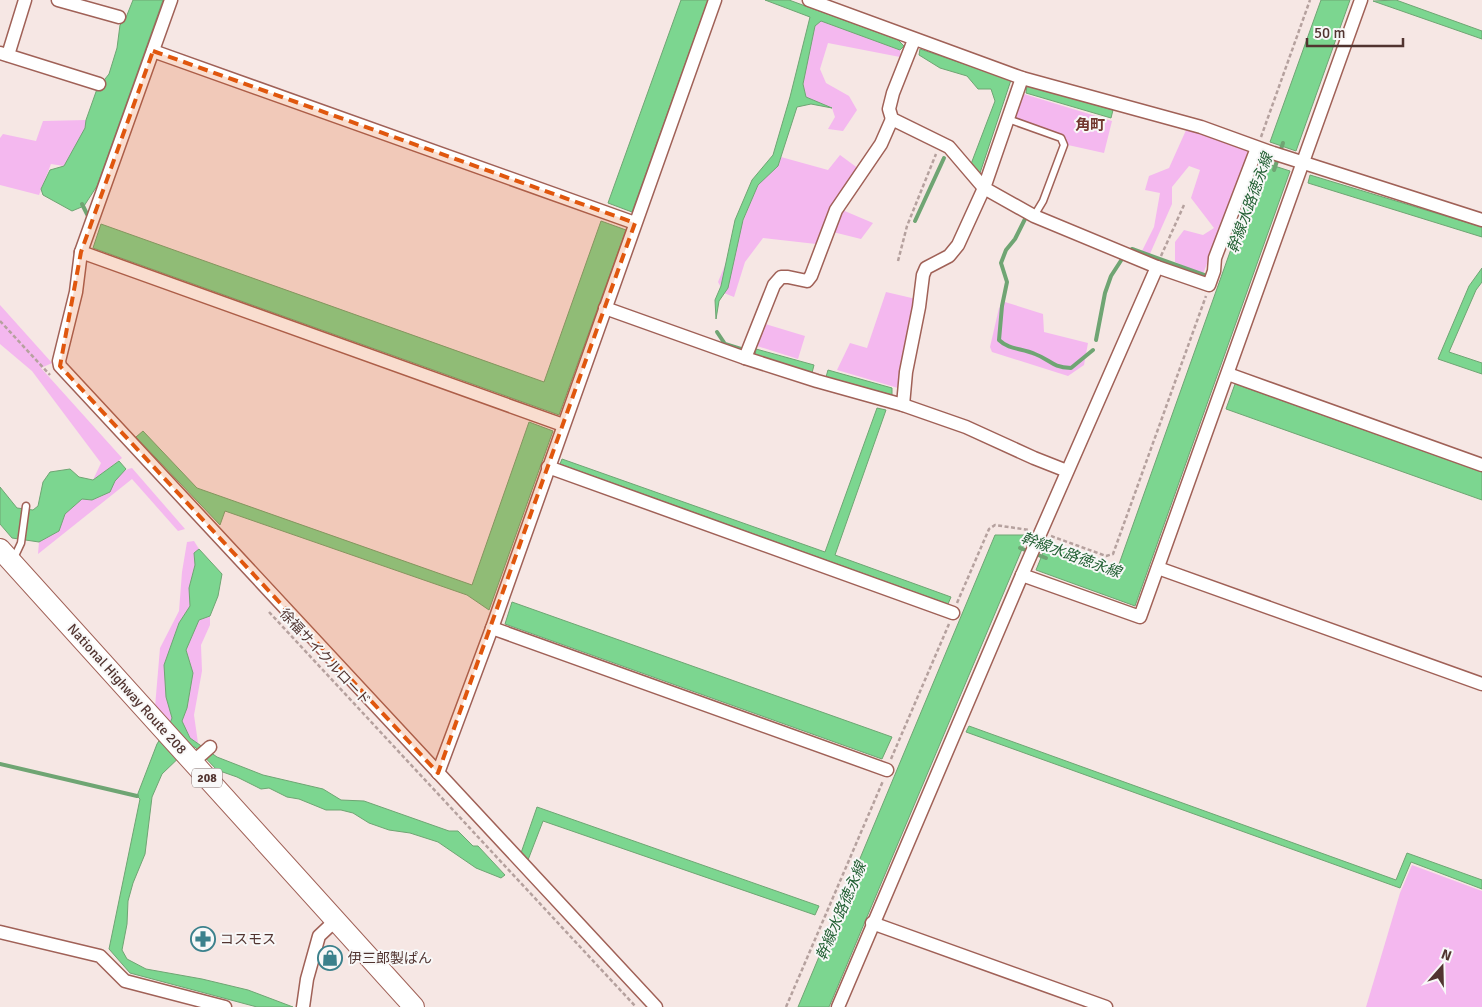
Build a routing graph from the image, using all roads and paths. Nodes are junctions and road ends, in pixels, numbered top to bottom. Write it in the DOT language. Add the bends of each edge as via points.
graph roads {
  1 [pos="25,0"];
  2 [pos="58,0"];
  3 [pos="171,0"];
  4 [pos="715,0"];
  5 [pos="809,0"];
  6 [pos="1310,0"];
  7 [pos="1361,0"];
  8 [pos="119,17"];
  9 [pos="914,40"];
  10 [pos="153,51"];
  11 [pos="4,54"];
  12 [pos="1022,78"];
  13 [pos="98,84"];
  14 [pos="892,119"];
  15 [pos="1008,119"];
  16 [pos="940,143"];
  17 [pos="1257,148"];
  18 [pos="1302,163"];
  19 [pos="984,188"];
  20 [pos="1184,205"];
  21 [pos="1034,216"];
  22 [pos="1482,220"];
  23 [pos="635,223"];
  24 [pos="81,252"];
  25 [pos="898,261"];
  26 [pos="1159,262"];
  27 [pos="1210,285"];
  28 [pos="605,308"];
  29 [pos="0,321"];
  30 [pos="745,358"];
  31 [pos="1228,374"];
  32 [pos="54,379"];
  33 [pos="903,405"];
  34 [pos="564,425"];
  35 [pos="1482,464"];
  36 [pos="548,467"];
  37 [pos="1067,471"];
  38 [pos="26,506"];
  39 [pos="1040,532"];
  40 [pos="6,556"];
  41 [pos="1158,568"];
  42 [pos="1022,575"];
  43 [pos="264,605"];
  44 [pos="953,613"];
  45 [pos="492,628"];
  46 [pos="1482,684"];
  47 [pos="210,747"];
  48 [pos="196,760"];
  49 [pos="887,770"];
  50 [pos="438,773"];
  51 [pos="336,920"];
  52 [pos="872,923"];
  53 [pos="0,932"];
  54 [pos="225,1007"];
  55 [pos="303,1007"];
  56 [pos="414,1007"];
  57 [pos="636,1007"];
  58 [pos="656,1007"];
  59 [pos="786,1007"];
  60 [pos="838,1007"];
  61 [pos="1106,1007"];
  1 -- 11 [label="street"];
  2 -- 8 [label="street"];
  3 -- 10 [label="street"];
  4 -- 23 [label="street"];
  5 -- 9 [label="street"];
  6 -- 17 [label="path"];
  7 -- 18 [label="street"];
  9 -- 12 [label="street"];
  9 -- 14 [label="street" via="893,93 889,109"];
  10 -- 23 [label="street"];
  10 -- 24 [label="street"];
  11 -- 13 [label="street"];
  12 -- 15 [label="street"];
  12 -- 17 [label="street" via="1201,127"];
  14 -- 16 [label="street"];
  14 -- 30 [label="street" via="881,144 836,210 812,276 807,282 781,277 774,285"];
  15 -- 19 [label="street"];
  15 -- 21 [label="lane" via="1061,138 1064,145"];
  16 -- 19 [label="street" via="948,147"];
  16 -- 25 [label="path" via="907,226"];
  17 -- 18 [label="street"];
  17 -- 27 [label="street" via="1215,258"];
  18 -- 22 [label="street"];
  18 -- 31 [label="street"];
  19 -- 21 [label="street"];
  19 -- 33 [label="street" via="958,246 949,256 926,268 923,275"];
  20 -- 26 [label="path"];
  21 -- 26 [label="street"];
  23 -- 28 [label="street"];
  24 -- 34 [label="street"];
  24 -- 50 [label="street" via="60,366"];
  26 -- 27 [label="street"];
  26 -- 37 [label="street"];
  27 -- 39 [label="path" via="1113,554 1106,556"];
  28 -- 30 [label="street"];
  28 -- 34 [label="street"];
  29 -- 32 [label="path"];
  30 -- 33 [label="street"];
  31 -- 35 [label="street"];
  31 -- 41 [label="street"];
  33 -- 37 [label="street" via="966,427"];
  34 -- 36 [label="street"];
  36 -- 44 [label="street"];
  36 -- 45 [label="street"];
  37 -- 39 [label="street"];
  38 -- 40 [label="lane" via="21,543"];
  39 -- 42 [label="street"];
  39 -- 44 [label="path" via="996,525 989,529"];
  40 -- 48 [label="highway, National Highway Route 208 / 208"];
  41 -- 42 [label="street" via="1140,617"];
  41 -- 46 [label="street"];
  42 -- 52 [label="street"];
  43 -- 57 [label="path, 徐福サイクルロード"];
  44 -- 49 [label="path"];
  45 -- 49 [label="street"];
  45 -- 50 [label="street"];
  47 -- 48 [label="street"];
  48 -- 51 [label="highway, National Highway Route 208 / 208"];
  49 -- 59 [label="path"];
  50 -- 58 [label="street"];
  51 -- 55 [label="street" via="319,936"];
  51 -- 56 [label="highway, National Highway Route 208 / 208"];
  52 -- 60 [label="street"];
  52 -- 61 [label="street"];
  53 -- 54 [label="street" via="100,956 125,981"];
}
